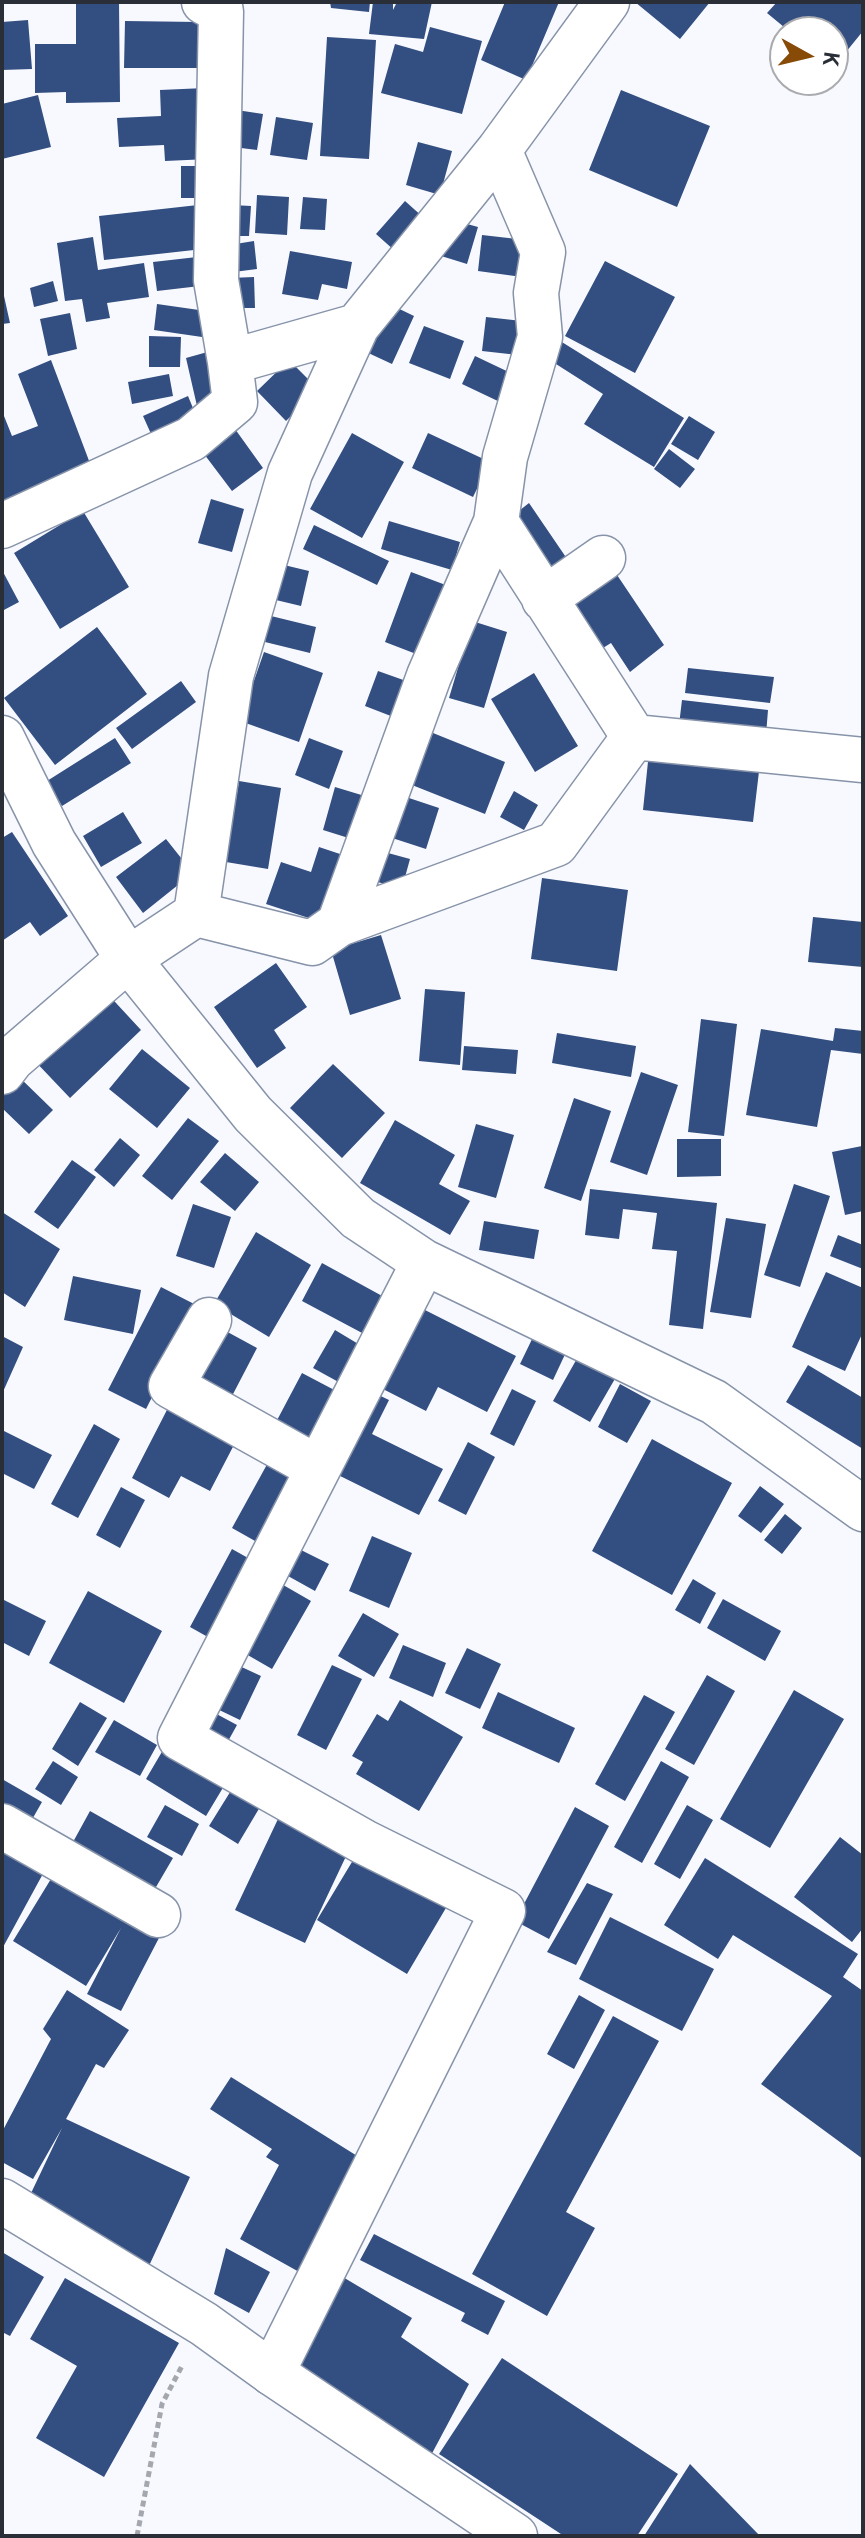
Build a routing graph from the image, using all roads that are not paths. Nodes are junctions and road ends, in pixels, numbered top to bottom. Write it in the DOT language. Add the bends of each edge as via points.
graph roads {
  1 [pos="204,2"];
  2 [pos="607,2"];
  3 [pos="499,150"];
  4 [pos="357,326"];
  5 [pos="230,362"];
  6 [pos="496,522"];
  7 [pos="2,526"];
  8 [pos="603,558"];
  9 [pos="544,599"];
  10 [pos="634,737"];
  11 [pos="2,738"];
  12 [pos="863,760"];
  13 [pos="196,914"];
  14 [pos="339,924"];
  15 [pos="128,959"];
  16 [pos="2,1072"];
  17 [pos="424,1262"];
  18 [pos="209,1320"];
  19 [pos="318,1468"];
  20 [pos="861,1503"];
  21 [pos="2,1826"];
  22 [pos="158,1915"];
  23 [pos="2,2201"];
  24 [pos="272,2373"];
  25 [pos="515,2536"];
  1 -- 5 [label="street" via="221,11 216,280"];
  2 -- 3 [label="street"];
  3 -- 4 [label="street"];
  3 -- 6 [label="street" via="543,252 536,293 540,337 505,457"];
  4 -- 5 [label="street"];
  4 -- 13 [label="street" via="290,473 231,676"];
  5 -- 7 [label="street" via="235,402 191,439"];
  6 -- 9 [label="street"];
  6 -- 14 [label="street" via="429,676"];
  8 -- 9 [label="street"];
  9 -- 10 [label="street"];
  10 -- 12 [label="street"];
  10 -- 14 [label="street" via="556,844"];
  11 -- 15 [label="street" via="54,843"];
  13 -- 14 [label="street" via="312,943"];
  13 -- 15 [label="street"];
  15 -- 16 [label="street"];
  15 -- 17 [label="street" via="253,1114 358,1218"];
  17 -- 19 [label="street"];
  17 -- 20 [label="street" via="714,1402"];
  18 -- 19 [label="street" via="171,1386"];
  19 -- 24 [label="street" via="180,1738 364,1842 503,1911"];
  21 -- 22 [label="street"];
  23 -- 24 [label="street" via="204,2324"];
  24 -- 25 [label="street"];
}
